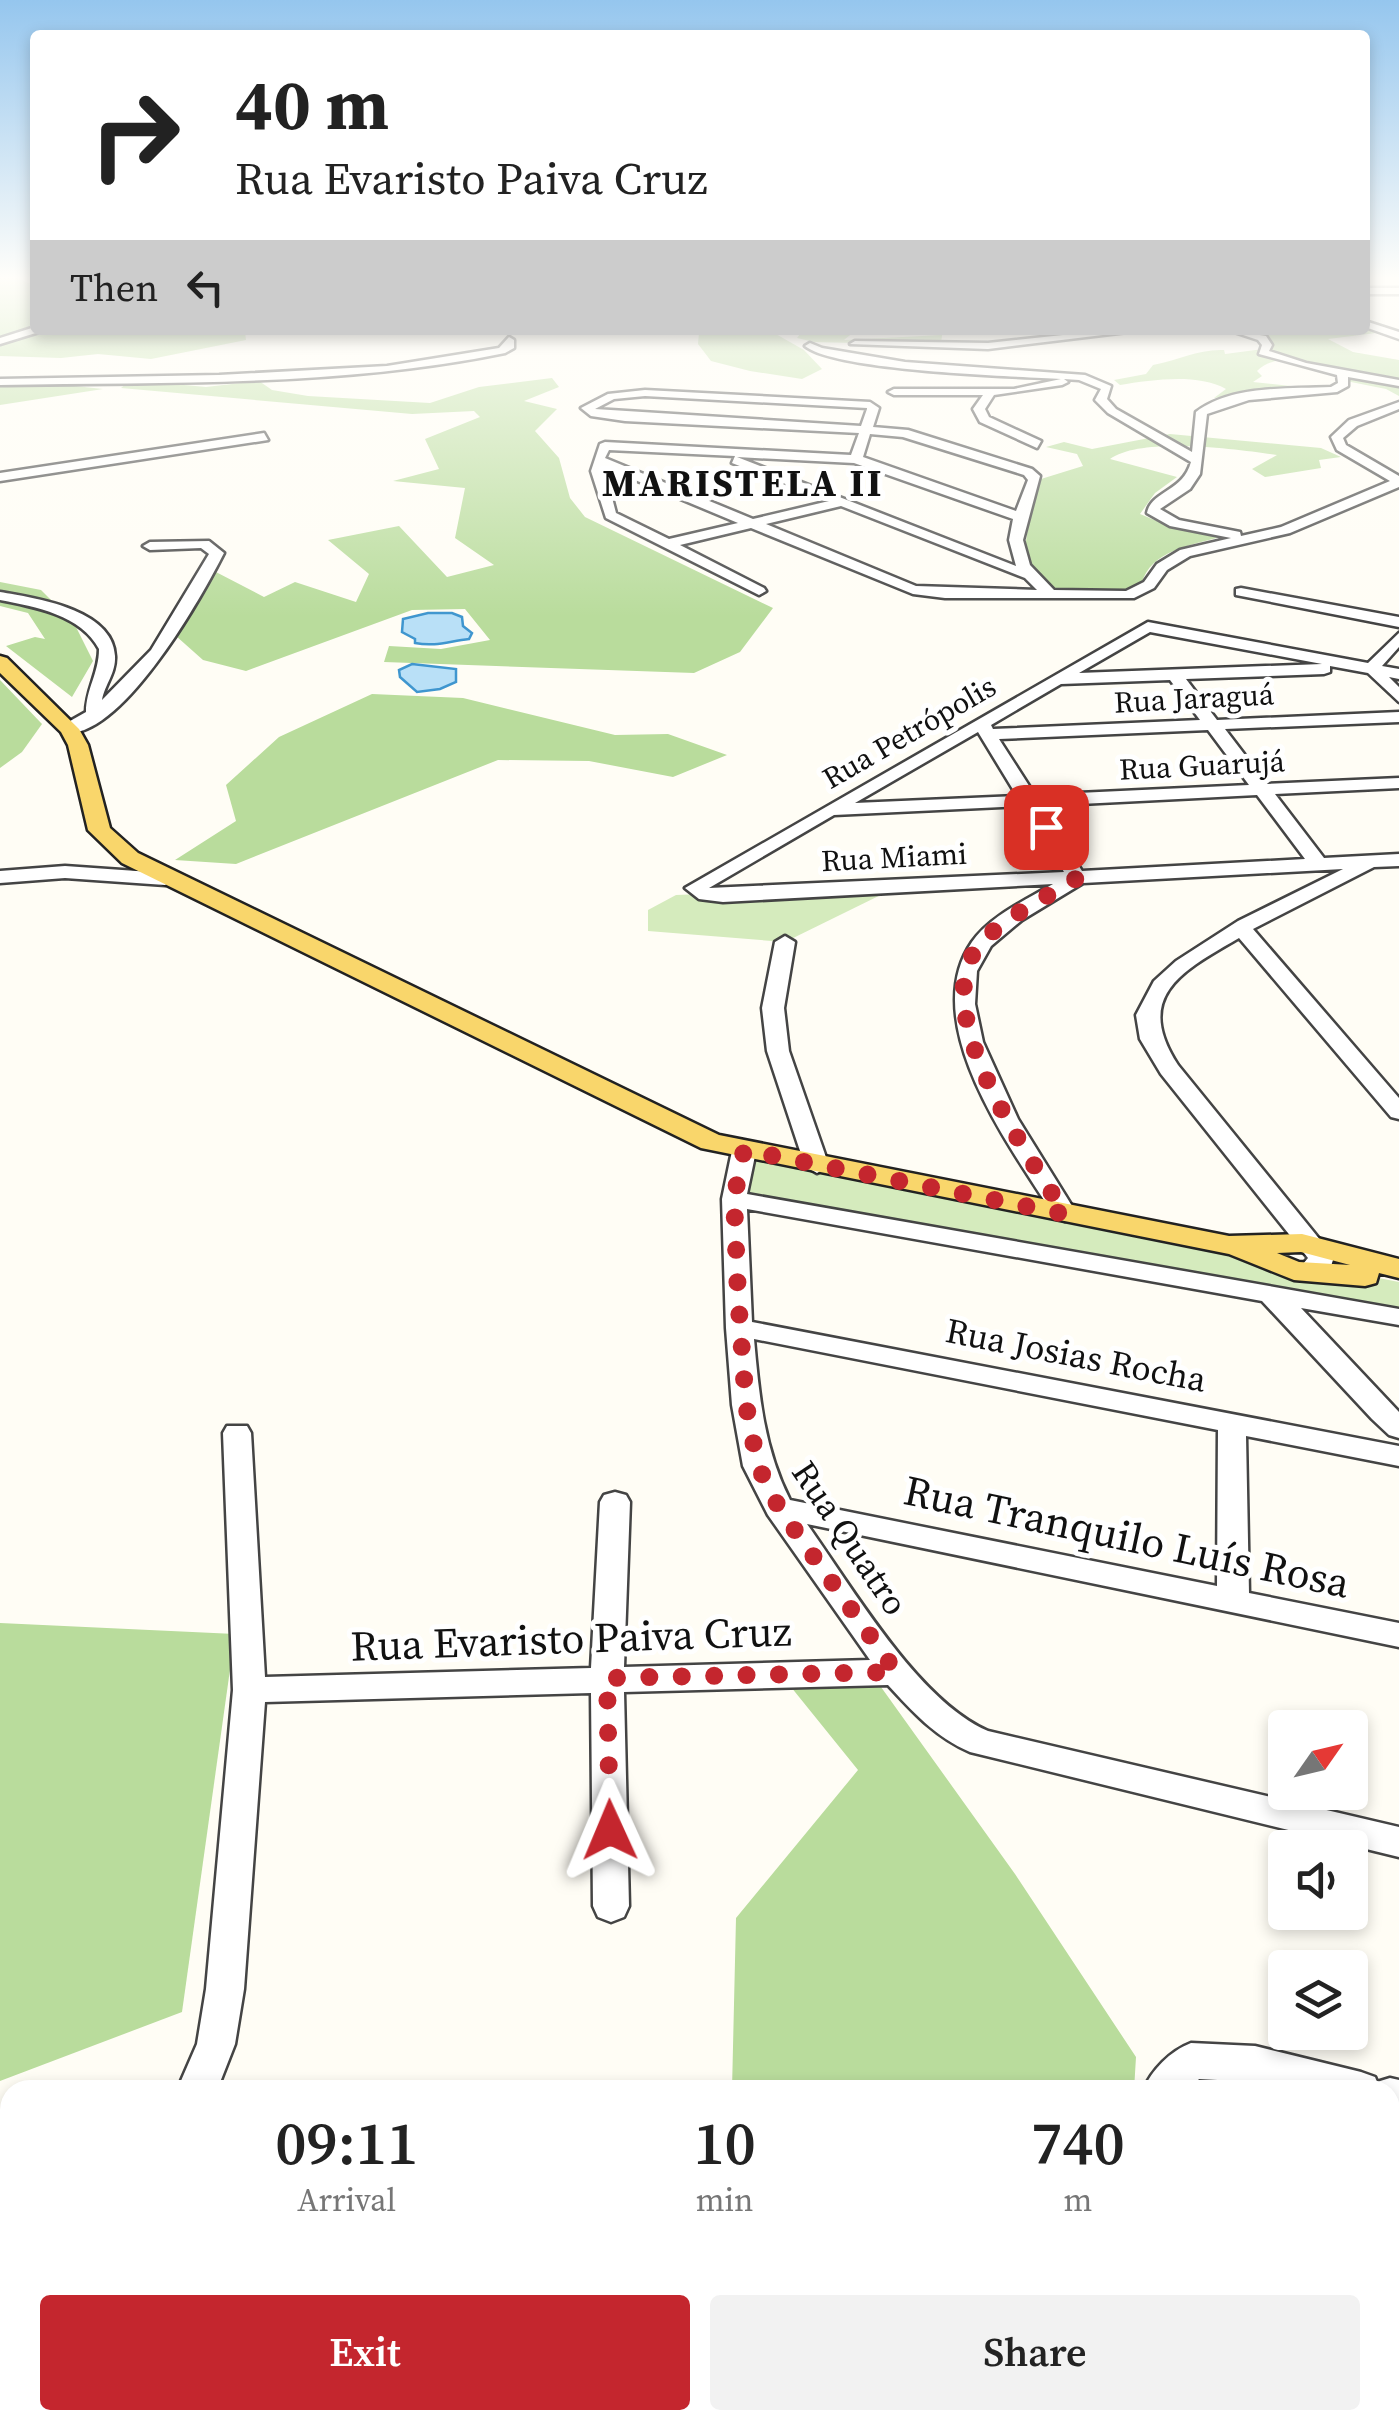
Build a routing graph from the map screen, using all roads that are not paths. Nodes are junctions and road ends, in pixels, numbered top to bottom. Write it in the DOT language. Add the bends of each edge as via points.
graph roads {
  1 [pos="1029,390"];
  2 [pos="1106,390"];
  3 [pos="1327,390"];
  4 [pos="894,392"];
  5 [pos="991,392"];
  6 [pos="1399,405"];
  7 [pos="626,417"];
  8 [pos="865,430"];
  9 [pos="264,438"];
  10 [pos="1037,444"];
  11 [pos="715,452"];
  12 [pos="602,453"];
  13 [pos="761,454"];
  14 [pos="856,459"];
  15 [pos="1196,460"];
  16 [pos="746,464"];
  17 [pos="625,470"];
  18 [pos="0,477"];
  19 [pos="598,478"];
  20 [pos="1399,482"];
  21 [pos="842,502"];
  22 [pos="1020,517"];
  23 [pos="755,524"];
  24 [pos="1260,535"];
  25 [pos="666,544"];
  26 [pos="150,546"];
  27 [pos="1024,574"];
  28 [pos="759,592"];
  29 [pos="1240,592"];
  30 [pos="1049,593"];
  31 [pos="0,596"];
  32 [pos="1399,622"];
  33 [pos="1399,638"];
  34 [pos="0,662"];
  35 [pos="1369,668"];
  36 [pos="1399,674"];
  37 [pos="1176,676"];
  38 [pos="1054,679"];
  39 [pos="1399,697"];
  40 [pos="1399,716"];
  41 [pos="94,717"];
  42 [pos="1213,725"];
  43 [pos="986,728"];
  44 [pos="69,729"];
  45 [pos="1399,783"];
  46 [pos="1263,790"];
  47 [pos="1030,801"];
  48 [pos="828,810"];
  49 [pos="1399,846"];
  50 [pos="1399,860"];
  51 [pos="1374,861"];
  52 [pos="1318,863"];
  53 [pos="0,877"];
  54 [pos="1077,878"];
  55 [pos="165,879"];
  56 [pos="695,888"];
  57 [pos="1242,929"];
  58 [pos="785,942"];
  59 [pos="1397,1106"];
  60 [pos="744,1150"];
  61 [pos="817,1166"];
  62 [pos="734,1198"];
  63 [pos="1065,1214"];
  64 [pos="1289,1215"];
  65 [pos="1313,1260"];
  66 [pos="1273,1267"];
  67 [pos="1399,1269"];
  68 [pos="1399,1281"];
  69 [pos="1330,1304"];
  70 [pos="1399,1317"];
  71 [pos="1306,1324"];
  72 [pos="739,1328"];
  73 [pos="1360,1395"];
  74 [pos="1232,1423"];
  75 [pos="1399,1428"];
  76 [pos="237,1433"];
  77 [pos="1385,1454"];
  78 [pos="615,1502"];
  79 [pos="779,1508"];
  80 [pos="1233,1600"];
  81 [pos="1399,1635"];
  82 [pos="896,1672"];
  83 [pos="607,1678"];
  84 [pos="249,1690"];
  85 [pos="1399,1842"];
  86 [pos="611,1906"];
  87 [pos="201,2080"];
  88 [pos="1172,2080"];
  89 [pos="1320,2080"];
  1 -- 5 [label="street"];
  2 -- 15 [label="street" via="1102,400 1112,412"];
  3 -- 15 [label="street" via="1217,403 1202,412"];
  4 -- 5 [label="street"];
  5 -- 10 [label="street" via="979,408 984,418"];
  6 -- 20 [label="street" via="1353,423 1337,437"];
  7 -- 8 [label="street"];
  7 -- 8 [label="street" via="587,408 645,392 863,404 873,408"];
  7 -- 12 [label="street"];
  8 -- 14 [label="street"];
  8 -- 22 [label="street" via="921,436 1034,475"];
  9 -- 18 [label="street"];
  11 -- 12 [label="street"];
  11 -- 13 [label="street"];
  11 -- 16 [label="street"];
  12 -- 17 [label="street"];
  12 -- 19 [label="street"];
  13 -- 14 [label="street"];
  13 -- 16 [label="street"];
  14 -- 22 [label="street"];
  15 -- 24 [label="street" via="1187,486 1152,510 1218,533"];
  16 -- 21 [label="street"];
  17 -- 19 [label="street"];
  17 -- 23 [label="street"];
  19 -- 25 [label="street" via="612,515"];
  20 -- 24 [label="street" via="1304,524"];
  21 -- 23 [label="street"];
  21 -- 27 [label="street"];
  22 -- 27 [label="street" via="1017,551"];
  23 -- 25 [label="street"];
  23 -- 30 [label="street" via="913,590"];
  24 -- 30 [label="street" via="1185,553 1139,591"];
  25 -- 28 [label="street"];
  26 -- 41 [label="street" via="204,544 217,554 154,659"];
  27 -- 30 [label="street"];
  29 -- 32 [label="street"];
  31 -- 41 [label="street" via="70,614 106,645 107,665 92,690"];
  33 -- 35 [label="street"];
  34 -- 44 [label="main road"];
  35 -- 36 [label="street"];
  35 -- 37 [label="street"];
  35 -- 38 [label="street, Rua Petrópolis" via="1153,626"];
  35 -- 39 [label="street"];
  37 -- 38 [label="street"];
  37 -- 42 [label="street"];
  38 -- 43 [label="street, Rua Petrópolis"];
  40 -- 42 [label="street, Rua Jaraguá"];
  41 -- 44 [label="street"];
  42 -- 43 [label="street, Rua Jaraguá"];
  42 -- 46 [label="street"];
  43 -- 47 [label="street"];
  43 -- 48 [label="street, Rua Petrópolis"];
  44 -- 55 [label="main road" via="99,830 112,846"];
  45 -- 46 [label="street, Rua Guarujá"];
  46 -- 47 [label="street, Rua Guarujá"];
  46 -- 52 [label="street"];
  47 -- 48 [label="street, Rua Guarujá"];
  47 -- 54 [label="street"];
  48 -- 56 [label="street, Rua Petrópolis"];
  49 -- 51 [label="street"];
  50 -- 51 [label="street, Rua Miami"];
  51 -- 52 [label="street, Rua Miami"];
  51 -- 57 [label="street"];
  52 -- 54 [label="street, Rua Miami"];
  53 -- 55 [label="street" via="65,872"];
  54 -- 56 [label="street, Rua Miami" via="723,896"];
  54 -- 63 [label="street" via="980,944 965,971 972,1048"];
  55 -- 60 [label="main road" via="699,1138"];
  57 -- 59 [label="street"];
  57 -- 64 [label="street" via="1165,978 1148,1008 1150,1038"];
  58 -- 61 [label="street" via="773,1008 778,1051"];
  60 -- 61 [label="main road"];
  60 -- 62 [label="street, Rua Quatro"];
  61 -- 63 [label="main road"];
  62 -- 66 [label="street"];
  62 -- 72 [label="street, Rua Quatro"];
  63 -- 66 [label="main road" via="1229,1245"];
  64 -- 65 [label="street"];
  64 -- 66 [label="street"];
  65 -- 66 [label="main road"];
  65 -- 67 [label="main road"];
  65 -- 68 [label="main road"];
  66 -- 69 [label="street"];
  66 -- 71 [label="street"];
  69 -- 70 [label="street"];
  69 -- 71 [label="street" via="1314,1310"];
  71 -- 73 [label="street"];
  72 -- 74 [label="street, Rua Josias Rocha"];
  72 -- 79 [label="street, Rua Quatro" via="758,1466"];
  73 -- 75 [label="street"];
  73 -- 77 [label="street"];
  74 -- 77 [label="street, Rua Josias Rocha"];
  74 -- 80 [label="street"];
  76 -- 84 [label="street"];
  78 -- 83 [label="street"];
  79 -- 80 [label="street, Rua Tranquilo Luís Rosa"];
  79 -- 82 [label="street, Rua Quatro"];
  80 -- 81 [label="street, Rua Tranquilo Luís Rosa"];
  82 -- 83 [label="street, Rua Evaristo Paiva Cruz"];
  82 -- 85 [label="street, Rua Quatro" via="946,1723 982,1743"];
  83 -- 84 [label="street, Rua Evaristo Paiva Cruz"];
  83 -- 86 [label="street"];
  84 -- 87 [label="street" via="225,1989 216,2044"];
  88 -- 89 [label="street" via="1190,2061 1255,2064"];
}
